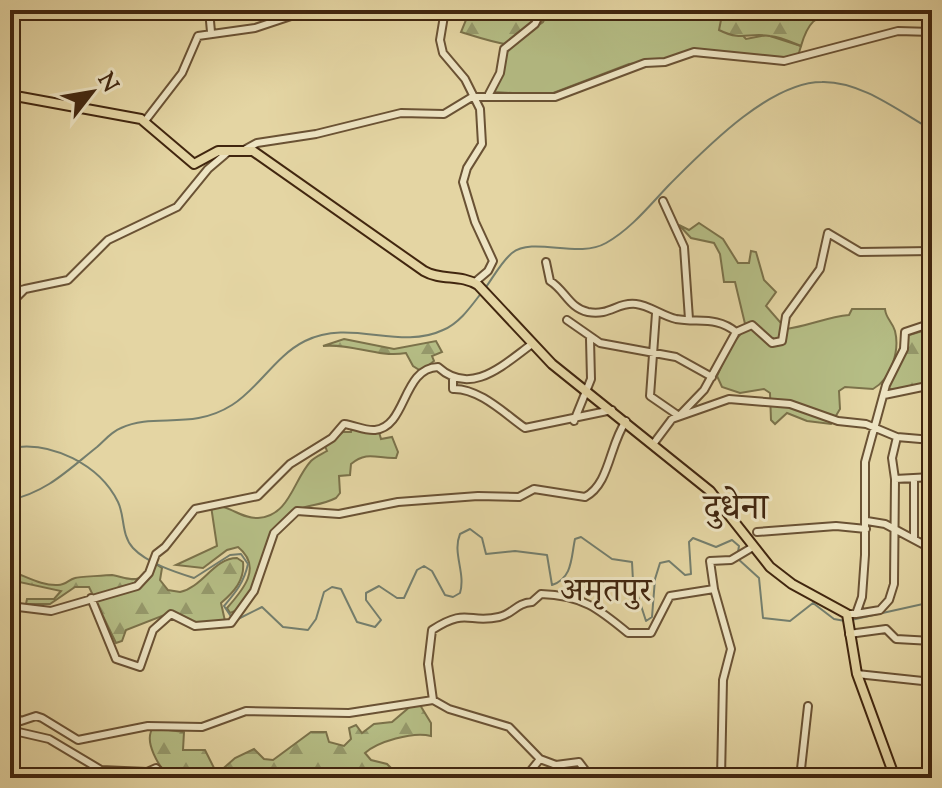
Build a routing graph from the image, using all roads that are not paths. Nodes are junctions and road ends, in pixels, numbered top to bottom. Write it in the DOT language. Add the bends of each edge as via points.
graph roads {
  1 [pos="209,10"];
  2 [pos="309,10"];
  3 [pos="445,10"];
  4 [pos="542,10"];
  5 [pos="211,32"];
  6 [pos="932,32"];
  7 [pos="489,94"];
  8 [pos="10,95"];
  9 [pos="477,97"];
  10 [pos="145,121"];
  11 [pos="246,149"];
  12 [pos="231,150"];
  13 [pos="663,201"];
  14 [pos="932,251"];
  15 [pos="546,262"];
  16 [pos="476,283"];
  17 [pos="25,289"];
  18 [pos="10,293"];
  19 [pos="10,304"];
  20 [pos="656,313"];
  21 [pos="689,319"];
  22 [pos="567,320"];
  23 [pos="932,323"];
  24 [pos="736,332"];
  25 [pos="590,339"];
  26 [pos="532,344"];
  27 [pos="653,354"];
  28 [pos="712,377"];
  29 [pos="453,378"];
  30 [pos="932,385"];
  31 [pos="587,392"];
  32 [pos="884,395"];
  33 [pos="612,410"];
  34 [pos="679,416"];
  35 [pos="574,421"];
  36 [pos="626,421"];
  37 [pos="877,427"];
  38 [pos="897,437"];
  39 [pos="932,440"];
  40 [pos="654,443"];
  41 [pos="932,477"];
  42 [pos="914,478"];
  43 [pos="895,479"];
  44 [pos="867,521"];
  45 [pos="866,529"];
  46 [pos="895,529"];
  47 [pos="757,532"];
  48 [pos="914,539"];
  49 [pos="753,547"];
  50 [pos="932,549"];
  51 [pos="714,589"];
  52 [pos="91,598"];
  53 [pos="10,606"];
  54 [pos="851,615"];
  55 [pos="849,632"];
  56 [pos="932,641"];
  57 [pos="857,674"];
  58 [pos="932,682"];
  59 [pos="433,700"];
  60 [pos="808,706"];
  61 [pos="10,715"];
  62 [pos="10,730"];
  63 [pos="540,759"];
  64 [pos="932,774"];
  65 [pos="168,778"];
  66 [pos="525,778"];
  67 [pos="591,778"];
  68 [pos="721,778"];
  69 [pos="800,778"];
  70 [pos="895,778"];
  71 [pos="908,778"];
  1 -- 5 [label="street"];
  2 -- 5 [label="street" via="241,31"];
  3 -- 9 [label="street" via="443,53"];
  4 -- 7 [label="street" via="535,24 504,49"];
  5 -- 10 [label="street" via="194,40 182,73"];
  6 -- 7 [label="street" via="898,31 791,61 694,52 645,63 555,97 520,100"];
  7 -- 9 [label="street"];
  8 -- 10 [label="main road"];
  9 -- 11 [label="street" via="444,114 401,113"];
  9 -- 16 [label="street" via="482,144 463,182 493,261"];
  10 -- 12 [label="main road" via="194,164"];
  11 -- 12 [label="main road"];
  11 -- 16 [label="main road" via="424,271"];
  12 -- 17 [label="street" via="177,207 108,240 68,280"];
  13 -- 21 [label="street" via="681,234"];
  14 -- 24 [label="street" via="860,252 828,233 820,269 786,316 782,341 772,343 752,325"];
  15 -- 20 [label="street" via="550,281 579,309 607,313 634,304"];
  16 -- 26 [label="main road"];
  17 -- 18 [label="street"];
  17 -- 19 [label="street"];
  20 -- 21 [label="street"];
  20 -- 27 [label="street"];
  21 -- 24 [label="street" via="718,322"];
  22 -- 25 [label="street"];
  23 -- 32 [label="street" via="905,332 904,349"];
  24 -- 28 [label="street"];
  25 -- 27 [label="street"];
  25 -- 31 [label="street"];
  26 -- 29 [label="street" via="483,377"];
  26 -- 31 [label="main road"];
  27 -- 28 [label="street" via="676,357"];
  27 -- 34 [label="street" via="650,396"];
  28 -- 34 [label="street"];
  29 -- 35 [label="street" via="453,389 490,402 525,428"];
  29 -- 52 [label="street" via="438,367 430,368 409,387 390,423 374,430 344,424 258,496 195,509 156,554 142,583"];
  30 -- 32 [label="street"];
  31 -- 33 [label="main road"];
  31 -- 35 [label="street"];
  32 -- 37 [label="street"];
  33 -- 35 [label="street"];
  33 -- 36 [label="main road"];
  34 -- 37 [label="street" via="724,400 763,399"];
  34 -- 40 [label="street" via="666,424"];
  36 -- 40 [label="main road"];
  36 -- 52 [label="street" via="610,449 603,480 585,497 534,489 519,497 398,502 339,514 297,511 274,533 254,591 231,623 195,626 171,614 153,630 143,663 136,668 116,659"];
  37 -- 38 [label="street"];
  37 -- 44 [label="street" via="864,469"];
  38 -- 39 [label="street"];
  38 -- 43 [label="street"];
  40 -- 49 [label="main road" via="710,491"];
  41 -- 42 [label="street"];
  42 -- 43 [label="street"];
  42 -- 48 [label="street"];
  43 -- 46 [label="street"];
  44 -- 45 [label="street"];
  44 -- 46 [label="street"];
  45 -- 47 [label="street"];
  45 -- 54 [label="street" via="862,597"];
  46 -- 48 [label="street"];
  46 -- 54 [label="street" via="889,600 880,610"];
  48 -- 50 [label="street"];
  49 -- 51 [label="street" via="731,560 710,561"];
  49 -- 54 [label="main road" via="792,584"];
  51 -- 59 [label="street" via="676,593 654,630 642,635 628,633 610,615 583,601 547,594 520,603 502,617 459,615 432,630 428,664"];
  51 -- 68 [label="street" via="731,649 723,680"];
  52 -- 53 [label="street" via="51,611"];
  54 -- 55 [label="main road"];
  55 -- 56 [label="street" via="886,629 896,639"];
  55 -- 57 [label="main road"];
  57 -- 58 [label="street"];
  57 -- 70 [label="main road"];
  59 -- 61 [label="street" via="349,713 246,711 202,727 148,726 78,740 42,718 21,721"];
  59 -- 63 [label="street" via="509,727"];
  60 -- 69 [label="street"];
  62 -- 65 [label="street" via="49,739 101,770 156,768"];
  63 -- 66 [label="street"];
  63 -- 67 [label="street" via="556,765 579,762"];
  64 -- 71 [label="street"];
}
